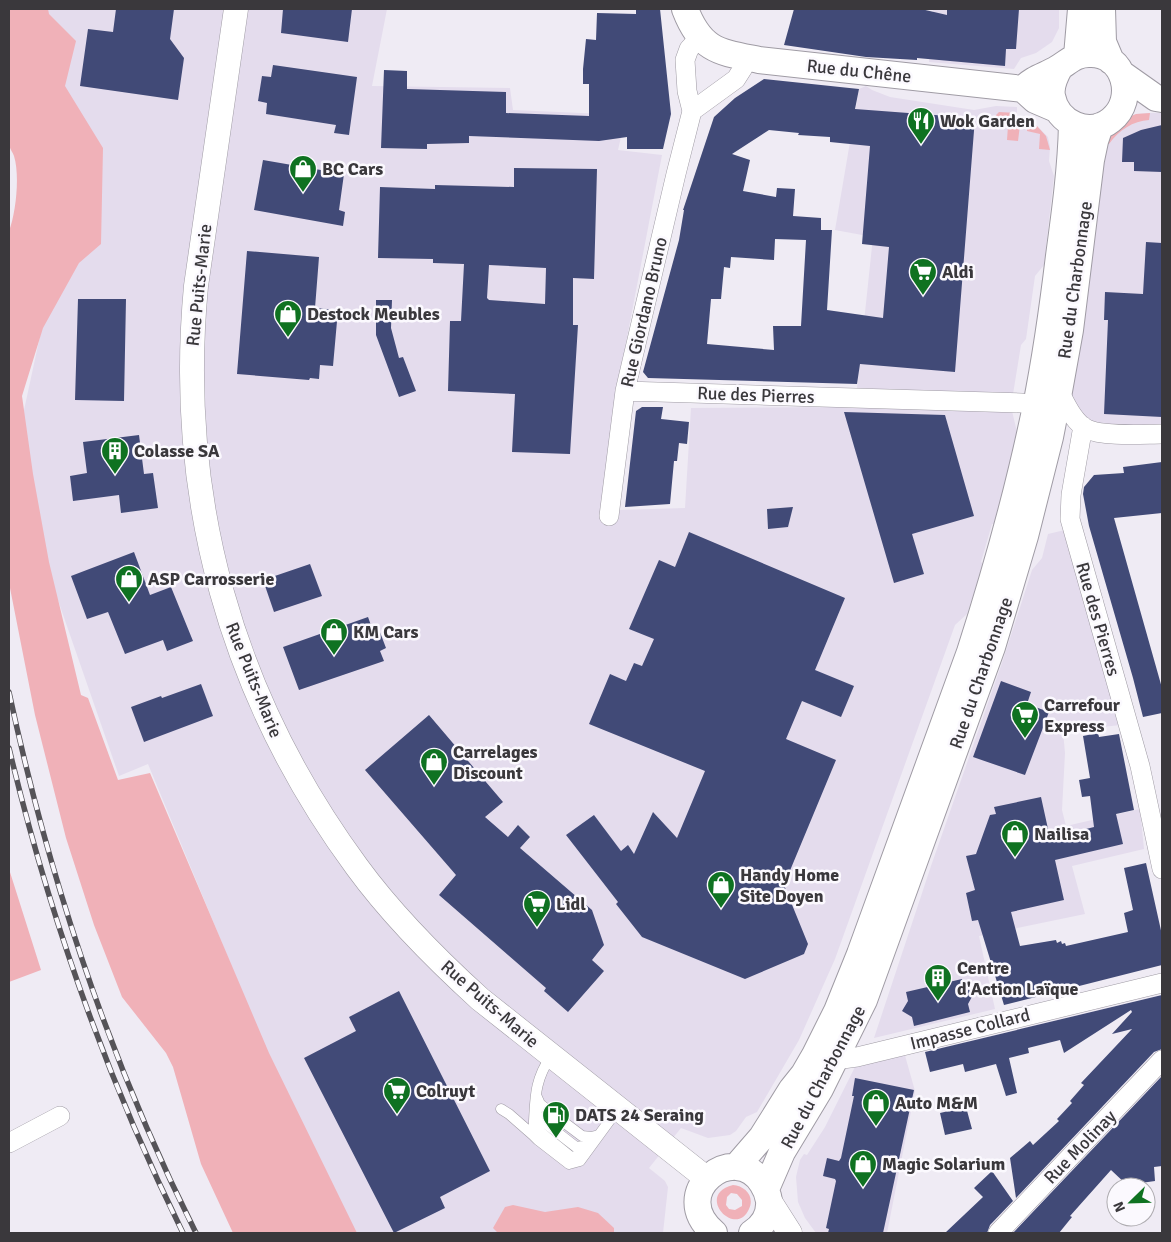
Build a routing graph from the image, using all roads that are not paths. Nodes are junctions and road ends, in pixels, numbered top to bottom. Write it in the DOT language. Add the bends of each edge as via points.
graph roads {
  1 [pos="236,9"];
  2 [pos="684,9"];
  3 [pos="1081,9"];
  4 [pos="1102,9"];
  5 [pos="700,37"];
  6 [pos="744,57"];
  7 [pos="1068,62"];
  8 [pos="1116,68"];
  9 [pos="1024,89"];
  10 [pos="1159,98"];
  11 [pos="692,111"];
  12 [pos="1064,116"];
  13 [pos="1110,119"];
  14 [pos="625,391"];
  15 [pos="1059,392"];
  16 [pos="1036,406"];
  17 [pos="1083,426"];
  18 [pos="1162,434"];
  19 [pos="609,516"];
  20 [pos="1162,869"];
  21 [pos="1162,983"];
  22 [pos="552,1056"];
  23 [pos="835,1060"];
  24 [pos="1162,1060"];
  25 [pos="536,1094"];
  26 [pos="500,1109"];
  27 [pos="618,1109"];
  28 [pos="534,1111"];
  29 [pos="60,1116"];
  30 [pos="534,1131"];
  31 [pos="599,1135"];
  32 [pos="9,1143"];
  33 [pos="591,1145"];
  34 [pos="736,1167"];
  35 [pos="706,1178"];
  36 [pos="768,1195"];
  37 [pos="714,1233"];
  38 [pos="752,1233"];
  39 [pos="790,1233"];
  40 [pos="998,1233"];
  1 -- 22 [label="street, Rue Puits-Marie" via="196,286 192,371 200,487 215,570 226,608 248,674 280,744 322,817 358,869 407,927 454,975"];
  2 -- 5 [label="main road"];
  3 -- 7 [label="main road"];
  4 -- 8 [label="main road" via="1103,42"];
  5 -- 6 [label="main road, Rue du Chêne" via="725,54"];
  5 -- 11 [label="street, Rue Giordano Bruno" via="689,49 685,60"];
  6 -- 9 [label="main road, Rue du Chêne"];
  6 -- 11 [label="street" via="743,68 736,79"];
  7 -- 8 [label="main road" via="1090,54 1101,56"];
  7 -- 9 [label="main road" via="1029,82"];
  7 -- 12 [label="main road" via="1053,80 1052,95"];
  8 -- 10 [label="main road"];
  8 -- 13 [label="main road" via="1126,86 1125,99"];
  9 -- 12 [label="main road" via="1034,100"];
  10 -- 13 [label="main road"];
  11 -- 14 [label="street, Rue Giordano Bruno"];
  12 -- 13 [label="main road" via="1081,127"];
  12 -- 16 [label="main road, Rue du Charbonnage" via="1071,158 1054,302"];
  13 -- 15 [label="main road, Rue du Charbonnage" via="1095,141 1091,160"];
  14 -- 16 [label="street, Rue des Pierres"];
  14 -- 19 [label="street, Rue Giordano Bruno"];
  15 -- 17 [label="street"];
  15 -- 23 [label="main road, Rue du Charbonnage" via="1025,536 992,647 874,975"];
  16 -- 34 [label="main road, Rue du Charbonnage" via="1017,488 975,635 852,976 808,1068 762,1137"];
  17 -- 18 [label="street" via="1110,434"];
  17 -- 20 [label="street, Rue des Pierres" via="1071,495 1071,526 1140,766"];
  21 -- 23 [label="street, Impasse Collard"];
  22 -- 25 [label="lane" via="541,1070"];
  22 -- 27 [label="street, Rue Puits-Marie"];
  23 -- 36 [label="main road, Rue du Charbonnage" via="782,1152"];
  24 -- 40 [label="street, Rue Molinay"];
  25 -- 28 [label="lane"];
  25 -- 31 [label="lane" via="540,1104 582,1136"];
  26 -- 30 [label="lane"];
  27 -- 31 [label="lane"];
  27 -- 35 [label="street, Rue Puits-Marie"];
  28 -- 30 [label="lane"];
  28 -- 33 [label="lane" via="576,1147"];
  29 -- 32 [label="street"];
  30 -- 33 [label="lane" via="571,1157 584,1155"];
  31 -- 33 [label="lane"];
  34 -- 35 [label="main road" via="720,1169"];
  34 -- 36 [label="main road" via="756,1175"];
  35 -- 37 [label="main road" via="700,1187 697,1208 700,1218"];
  36 -- 38 [label="main road, Rue du Charbonnage" via="767,1217"];
  36 -- 39 [label="street"];
}
